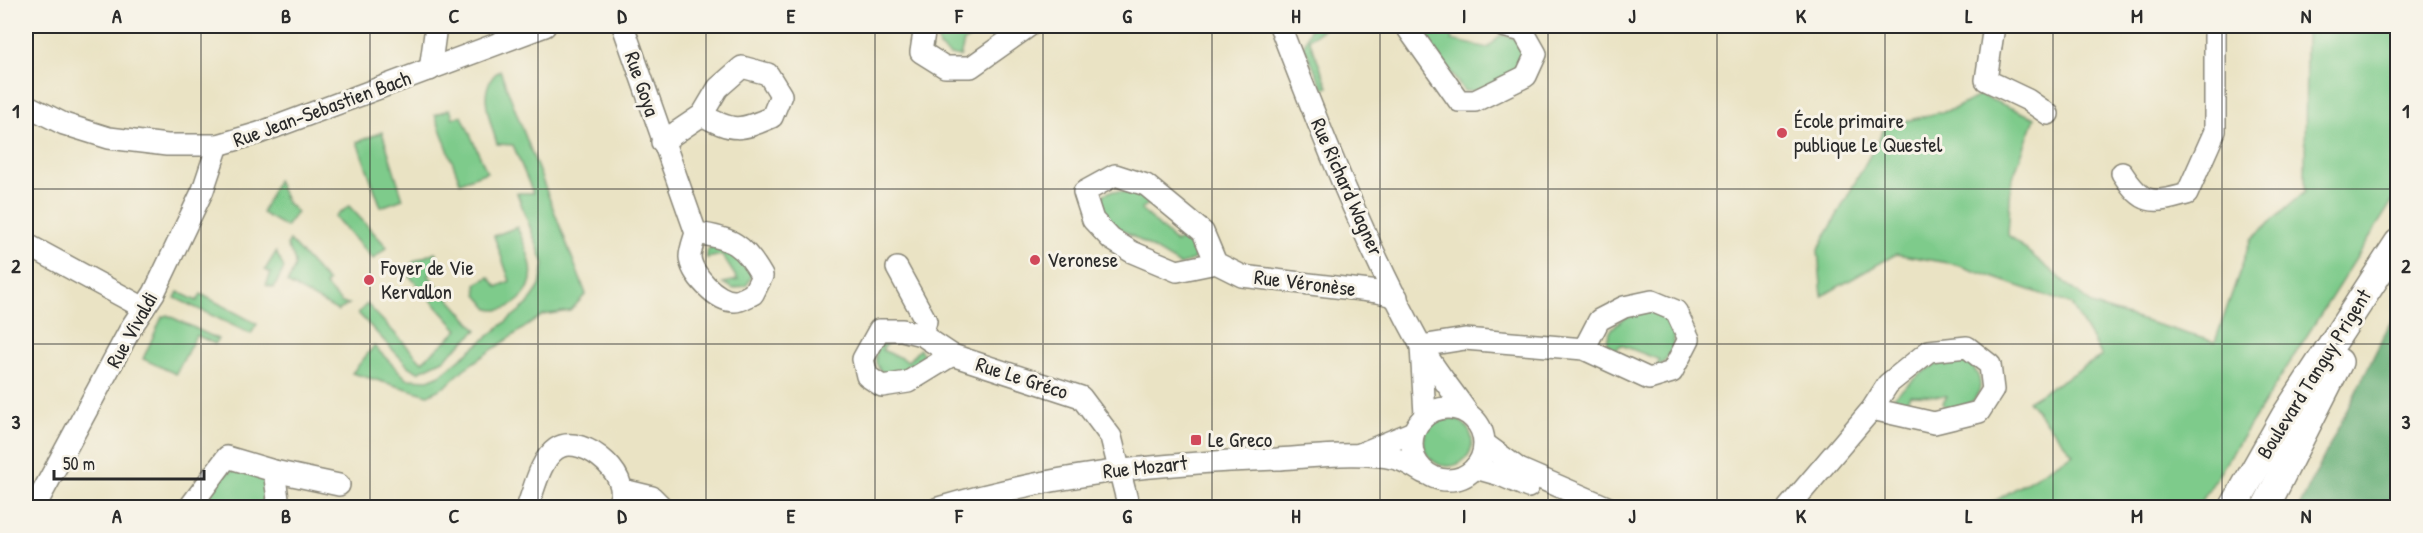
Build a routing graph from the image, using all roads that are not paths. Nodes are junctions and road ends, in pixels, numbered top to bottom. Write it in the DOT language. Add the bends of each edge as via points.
graph roads {
  1 [pos="436,26"];
  2 [pos="545,26"];
  3 [pos="623,26"];
  4 [pos="925,26"];
  5 [pos="1029,26"];
  6 [pos="1280,26"];
  7 [pos="1406,26"];
  8 [pos="1503,26"];
  9 [pos="1994,26"];
  10 [pos="2215,26"];
  11 [pos="430,70"];
  12 [pos="26,105"];
  13 [pos="2048,114"];
  14 [pos="702,116"];
  15 [pos="662,142"];
  16 [pos="218,145"];
  17 [pos="2122,173"];
  18 [pos="696,233"];
  19 [pos="26,243"];
  20 [pos="2397,243"];
  21 [pos="2397,251"];
  22 [pos="1216,263"];
  23 [pos="897,268"];
  24 [pos="1397,297"];
  25 [pos="144,308"];
  26 [pos="922,336"];
  27 [pos="1421,346"];
  28 [pos="1584,349"];
  29 [pos="952,355"];
  30 [pos="1872,409"];
  31 [pos="1467,412"];
  32 [pos="1425,415"];
  33 [pos="1413,432"];
  34 [pos="1485,444"];
  35 [pos="1356,456"];
  36 [pos="1475,468"];
  37 [pos="1121,470"];
  38 [pos="273,471"];
  39 [pos="1425,473"];
  40 [pos="339,485"];
  41 [pos="618,499"];
  42 [pos="34,507"];
  43 [pos="189,507"];
  44 [pos="275,507"];
  45 [pos="527,507"];
  46 [pos="663,507"];
  47 [pos="938,507"];
  48 [pos="1129,507"];
  49 [pos="1576,507"];
  50 [pos="1609,507"];
  51 [pos="1788,507"];
  52 [pos="2234,507"];
  53 [pos="2265,507"];
  1 -- 11 [label="street"];
  2 -- 11 [label="street, Rue Jean-Sebastien Bach"];
  3 -- 15 [label="street, Rue Goya"];
  4 -- 5 [label="street" via="921,51 945,67 971,67"];
  6 -- 24 [label="street, Rue Richard Wagner" via="1322,135"];
  7 -- 8 [label="street" via="1459,101 1474,101 1526,76 1536,54 1523,31"];
  9 -- 13 [label="street" via="1986,80"];
  10 -- 17 [label="street" via="2215,131 2187,194 2158,202 2136,194"];
  11 -- 16 [label="street, Rue Jean-Sebastien Bach"];
  12 -- 16 [label="street, Rue Jean-Sebastien Bach" via="64,124 109,138 167,145"];
  14 -- 15 [label="street, Rue Goya"];
  15 -- 18 [label="street, Rue Goya"];
  16 -- 25 [label="street, Rue Vivaldi" via="203,190"];
  19 -- 25 [label="street"];
  20 -- 52 [label="main road, Boulevard Tanguy Prigent" via="2285,416"];
  21 -- 53 [label="main road"];
  22 -- 22 [label="street" via="1203,232 1146,185 1115,175 1084,192 1093,220 1111,240 1132,252 1178,271"];
  22 -- 24 [label="street, Rue Véronèse" via="1242,276"];
  23 -- 26 [label="street" via="926,321"];
  24 -- 27 [label="street, Rue Richard Wagner"];
  25 -- 42 [label="street, Rue Vivaldi"];
  26 -- 29 [label="street, Rue Le Gréco"];
  26 -- 29 [label="street, Rue Le Gréco" via="902,330 879,330 863,359 867,376 882,386 908,382"];
  27 -- 28 [label="street" via="1465,339"];
  27 -- 31 [label="street, Rue Richard Wagner"];
  27 -- 32 [label="street, Rue Richard Wagner"];
  28 -- 28 [label="street" via="1649,379 1671,372 1689,339 1676,311 1652,301 1624,307 1599,320"];
  29 -- 37 [label="street, Rue Le Gréco" via="1081,397 1111,437"];
  30 -- 30 [label="street" via="1934,423 1979,412 1993,390 1990,365 1967,347 1929,351 1888,384"];
  30 -- 51 [label="street"];
  31 -- 32 [label="street" via="1444,407"];
  31 -- 34 [label="street" via="1482,431"];
  32 -- 33 [label="street"];
  33 -- 35 [label="street, Rue Mozart"];
  33 -- 39 [label="street" via="1413,454"];
  34 -- 36 [label="street"];
  34 -- 50 [label="street" via="1519,469"];
  35 -- 37 [label="street, Rue Mozart" via="1190,462"];
  35 -- 39 [label="street, Rue Mozart" via="1399,460"];
  36 -- 39 [label="street" via="1456,480 1445,481"];
  36 -- 49 [label="street"];
  37 -- 47 [label="street, Rue Mozart" via="1004,488"];
  37 -- 48 [label="street, Rue Le Gréco"];
  38 -- 40 [label="street"];
  38 -- 43 [label="street" via="227,457"];
  38 -- 44 [label="street" via="278,500"];
  41 -- 45 [label="street" via="617,475 589,448 574,445 557,448 547,458"];
  41 -- 46 [label="street" via="652,497"];
}
